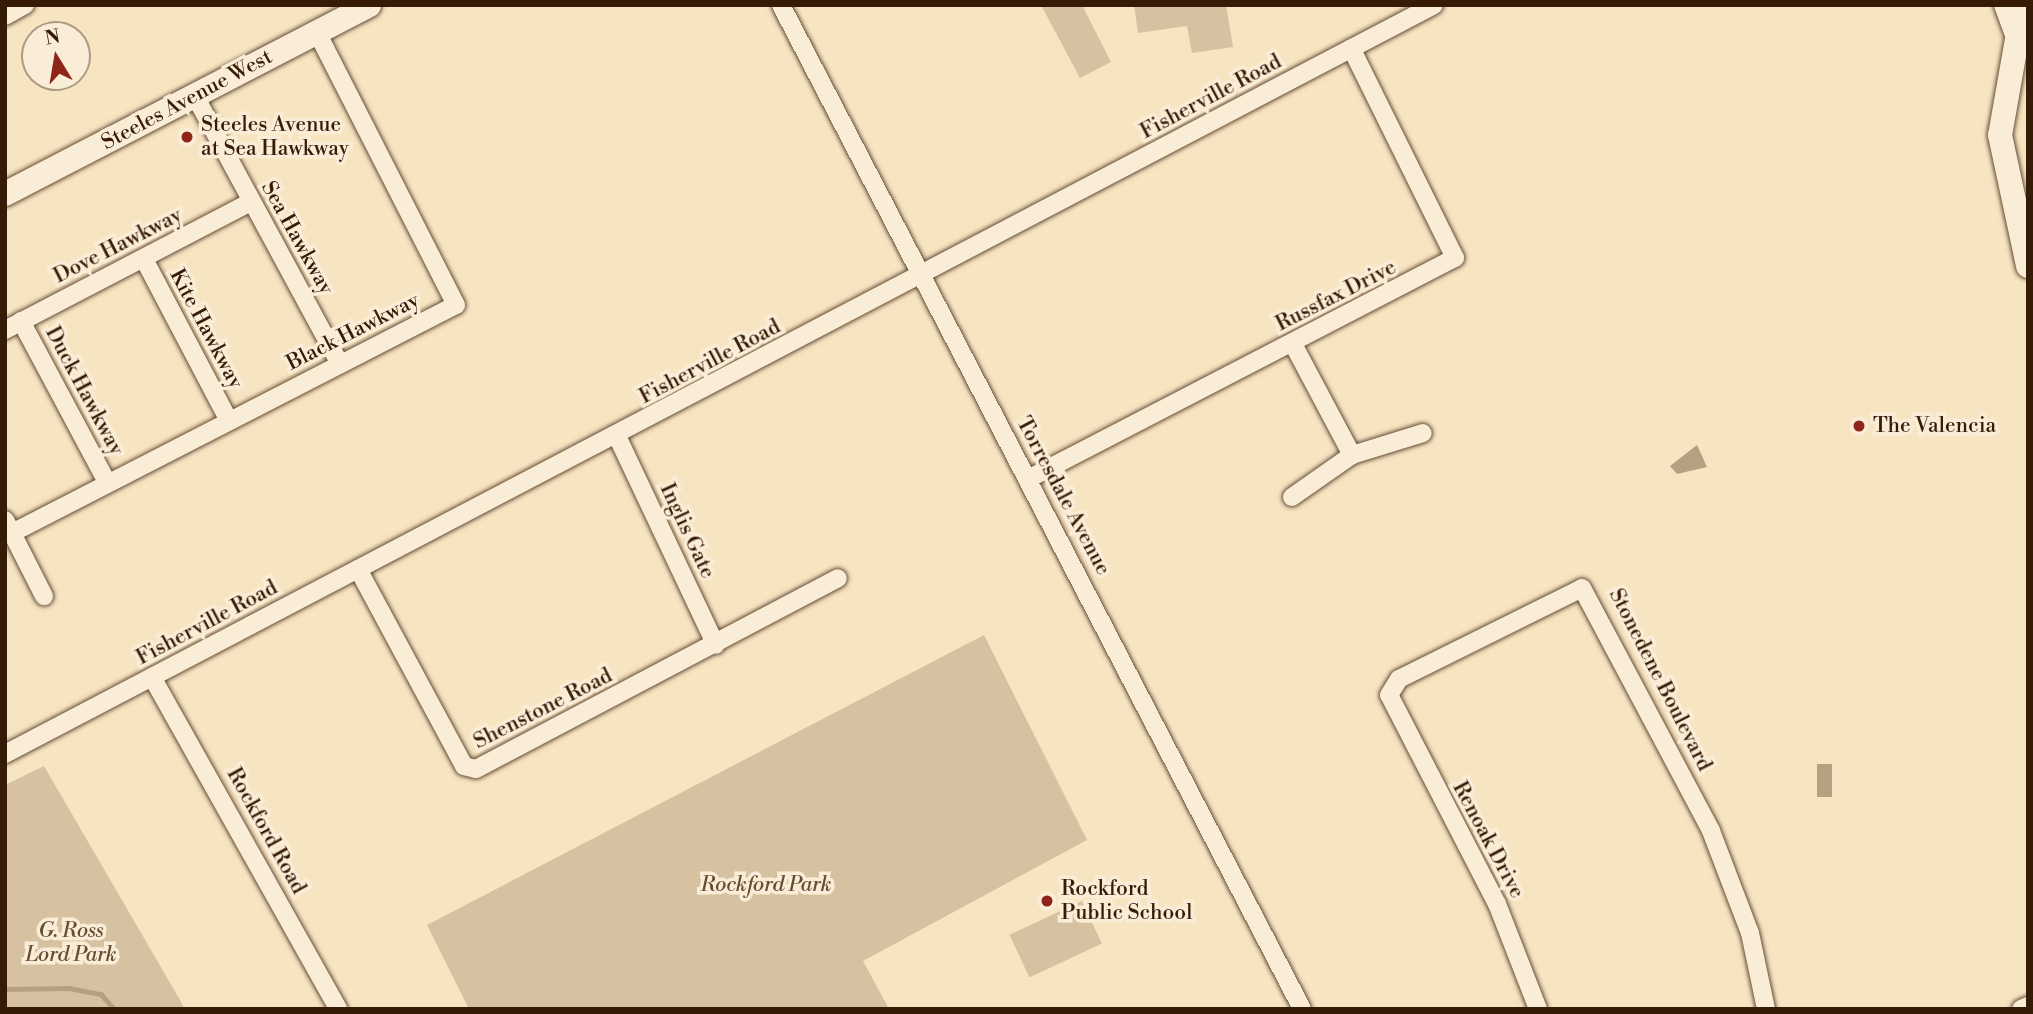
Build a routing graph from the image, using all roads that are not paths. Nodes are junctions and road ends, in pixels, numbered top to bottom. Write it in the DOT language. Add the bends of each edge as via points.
graph roads {
  1 [pos="24,5"];
  2 [pos="369,5"];
  3 [pos="781,5"];
  4 [pos="1434,5"];
  5 [pos="2003,5"];
  6 [pos="2023,5"];
  7 [pos="5,16"];
  8 [pos="317,32"];
  9 [pos="2013,32"];
  10 [pos="1351,48"];
  11 [pos="195,96"];
  12 [pos="5,194"];
  13 [pos="251,202"];
  14 [pos="144,259"];
  15 [pos="2028,266"];
  16 [pos="922,276"];
  17 [pos="13,326"];
  18 [pos="1293,344"];
  19 [pos="340,364"];
  20 [pos="229,421"];
  21 [pos="1423,433"];
  22 [pos="617,436"];
  23 [pos="1352,455"];
  24 [pos="1028,479"];
  25 [pos="107,482"];
  26 [pos="1292,497"];
  27 [pos="9,526"];
  28 [pos="358,569"];
  29 [pos="838,579"];
  30 [pos="44,596"];
  31 [pos="716,645"];
  32 [pos="152,677"];
  33 [pos="1389,695"];
  34 [pos="5,754"];
  35 [pos="2028,1006"];
  36 [pos="338,1009"];
  37 [pos="1303,1009"];
  38 [pos="1538,1009"];
  39 [pos="1766,1009"];
  40 [pos="2021,1009"];
  1 -- 7 [label="street"];
  2 -- 8 [label="main road, Steeles Avenue West"];
  3 -- 16 [label="street, Torresdale Avenue"];
  4 -- 10 [label="street, Fisherville Road"];
  5 -- 9 [label="street"];
  6 -- 9 [label="main road"];
  8 -- 11 [label="main road, Steeles Avenue West"];
  8 -- 19 [label="street, Black Hawkway" via="456,305"];
  9 -- 15 [label="main road" via="2000,135"];
  10 -- 16 [label="street, Fisherville Road"];
  10 -- 18 [label="street, Russfax Drive" via="1456,255"];
  11 -- 12 [label="main road, Steeles Avenue West"];
  11 -- 13 [label="street, Sea Hawkway"];
  13 -- 14 [label="street, Dove Hawkway"];
  13 -- 19 [label="street, Sea Hawkway"];
  14 -- 17 [label="street, Dove Hawkway"];
  14 -- 20 [label="street, Kite Hawkway"];
  16 -- 22 [label="street, Fisherville Road"];
  16 -- 24 [label="street, Torresdale Avenue"];
  17 -- 25 [label="street, Duck Hawkway"];
  18 -- 23 [label="street"];
  18 -- 24 [label="street, Russfax Drive"];
  19 -- 20 [label="street, Black Hawkway"];
  20 -- 25 [label="street, Black Hawkway"];
  21 -- 23 [label="street"];
  22 -- 28 [label="street, Fisherville Road"];
  22 -- 31 [label="street, Inglis Gate"];
  23 -- 26 [label="street"];
  24 -- 37 [label="street, Torresdale Avenue"];
  25 -- 27 [label="street, Black Hawkway"];
  27 -- 30 [label="street"];
  28 -- 31 [label="street, Shenstone Road" via="464,766 476,769"];
  28 -- 32 [label="street, Fisherville Road"];
  29 -- 31 [label="street, Shenstone Road"];
  32 -- 34 [label="street, Fisherville Road"];
  32 -- 36 [label="street, Rockford Road"];
  33 -- 38 [label="street, Renoak Drive" via="1497,904"];
  33 -- 39 [label="street, Stonedene Boulevard" via="1399,679 1542,611 1572,589 1589,592 1711,831 1750,933"];
  35 -- 40 [label="street"];
}
